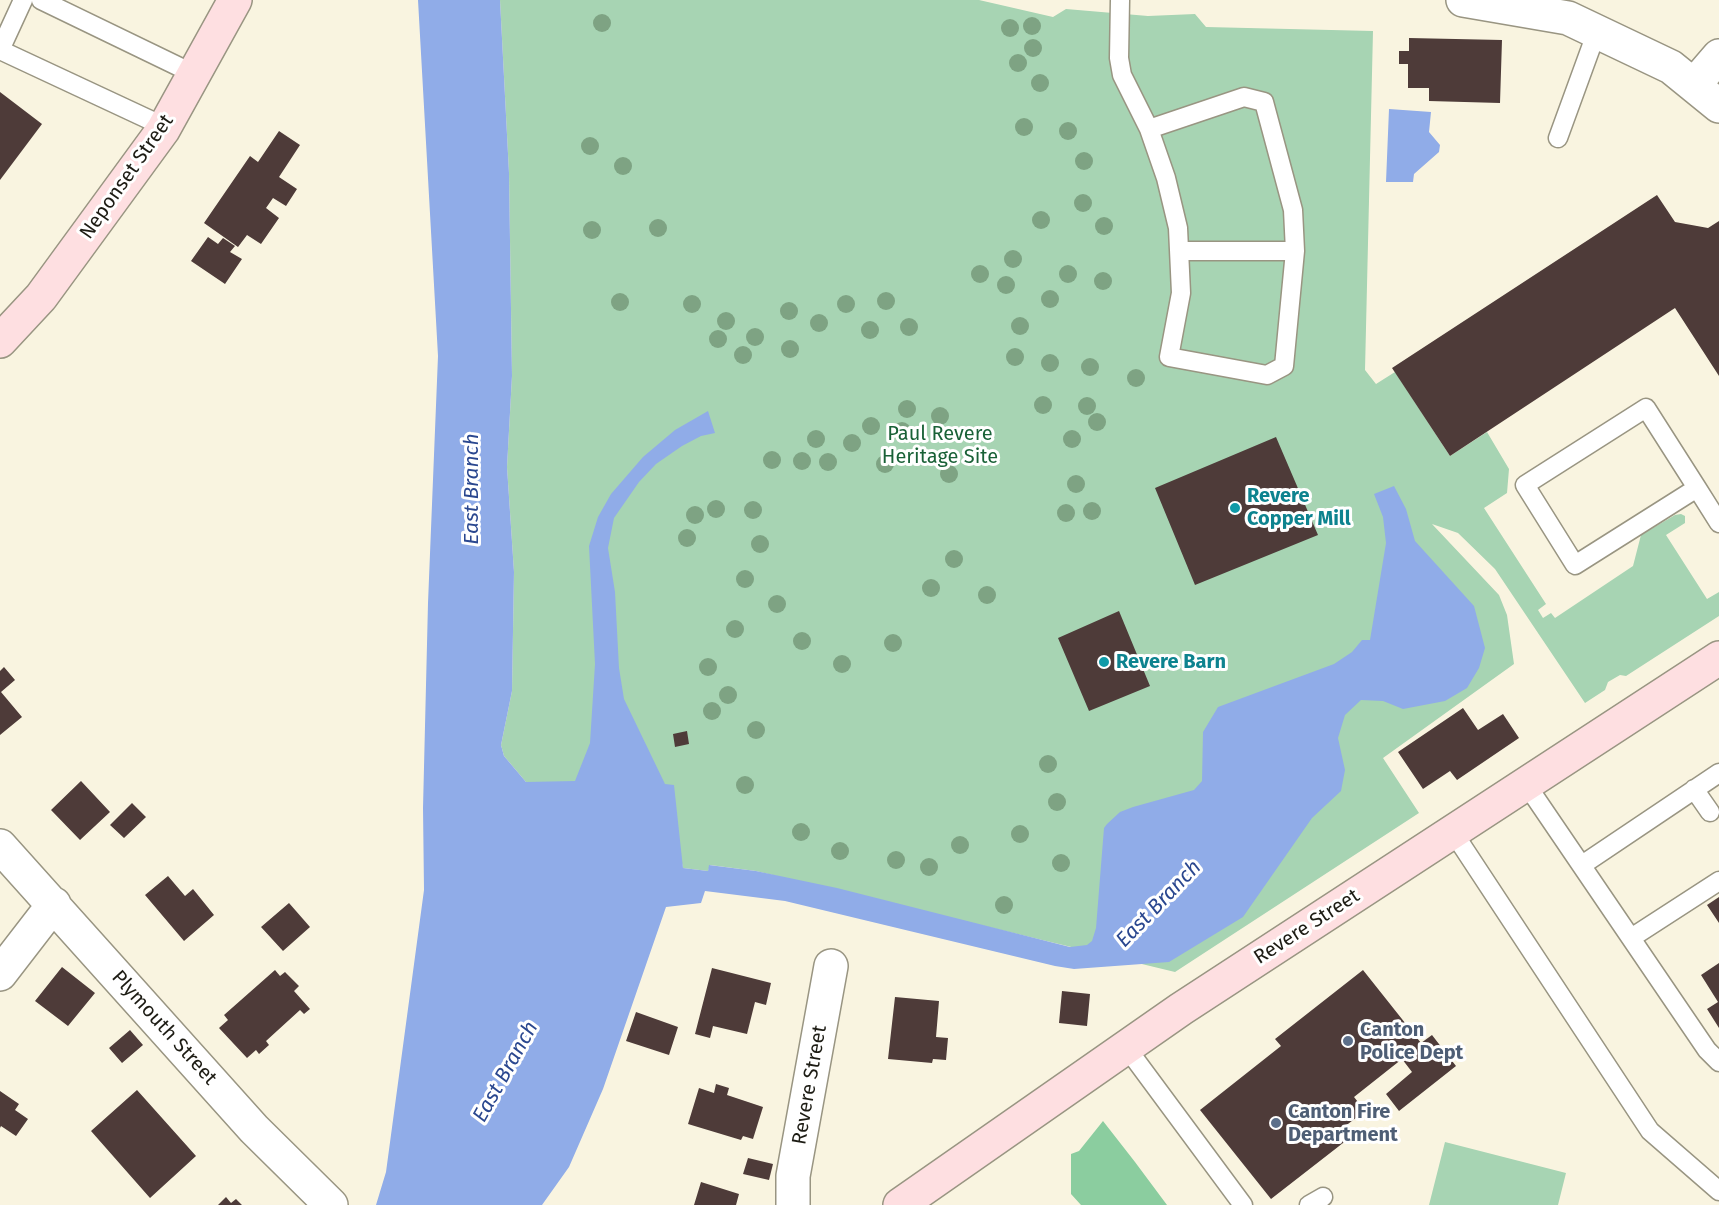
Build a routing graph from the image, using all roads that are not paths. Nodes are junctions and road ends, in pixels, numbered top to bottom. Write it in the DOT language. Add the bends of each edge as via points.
graph roads {
  1 [pos="23,0"];
  2 [pos="41,0"];
  3 [pos="235,0"];
  4 [pos="1120,0"];
  5 [pos="1463,0"];
  6 [pos="1596,31"];
  7 [pos="0,50"];
  8 [pos="1719,56"];
  9 [pos="194,74"];
  10 [pos="1694,85"];
  11 [pos="1719,106"];
  12 [pos="165,126"];
  13 [pos="1149,129"];
  14 [pos="1558,138"];
  15 [pos="1181,251"];
  16 [pos="1295,251"];
  17 [pos="0,341"];
  18 [pos="1697,488"];
  19 [pos="1719,524"];
  20 [pos="1719,658"];
  21 [pos="1719,772"];
  22 [pos="1526,784"];
  23 [pos="1694,789"];
  24 [pos="1710,812"];
  25 [pos="1453,832"];
  26 [pos="0,846"];
  27 [pos="1582,865"];
  28 [pos="1719,881"];
  29 [pos="54,904"];
  30 [pos="1631,938"];
  31 [pos="831,966"];
  32 [pos="0,974"];
  33 [pos="1126,1047"];
  34 [pos="1719,1062"];
  35 [pos="1719,1191"];
  36 [pos="331,1205"];
  37 [pos="793,1205"];
  38 [pos="900,1205"];
  39 [pos="1243,1205"];
  1 -- 7 [label="lane"];
  2 -- 9 [label="lane"];
  3 -- 9 [label="street, Neponset Street"];
  4 -- 13 [label="lane" via="1122,75"];
  5 -- 6 [label="street" via="1568,18"];
  6 -- 10 [label="street" via="1671,66"];
  6 -- 14 [label="lane"];
  7 -- 12 [label="lane"];
  8 -- 10 [label="street"];
  9 -- 12 [label="street, Neponset Street"];
  10 -- 11 [label="street"];
  12 -- 17 [label="street, Neponset Street" via="41,297"];
  13 -- 15 [label="lane" via="1172,199"];
  13 -- 16 [label="lane" via="1244,97 1264,102 1293,210"];
  15 -- 16 [label="lane"];
  15 -- 16 [label="lane" via="1181,293 1169,357 1267,375 1284,366"];
  18 -- 18 [label="lane" via="1646,408 1525,486 1575,566"];
  18 -- 19 [label="lane"];
  20 -- 22 [label="street, Revere Street"];
  21 -- 23 [label="lane"];
  22 -- 25 [label="street, Revere Street"];
  22 -- 27 [label="lane"];
  23 -- 24 [label="lane"];
  23 -- 27 [label="lane"];
  25 -- 33 [label="street, Revere Street"];
  25 -- 35 [label="lane" via="1650,1131"];
  26 -- 29 [label="street, Plymouth Street"];
  27 -- 30 [label="lane"];
  28 -- 30 [label="lane"];
  29 -- 32 [label="street"];
  29 -- 36 [label="street, Plymouth Street" via="254,1129"];
  30 -- 34 [label="lane"];
  31 -- 37 [label="street, Revere Street" via="793,1176"];
  33 -- 38 [label="street, Revere Street"];
  33 -- 39 [label="lane"];
}
